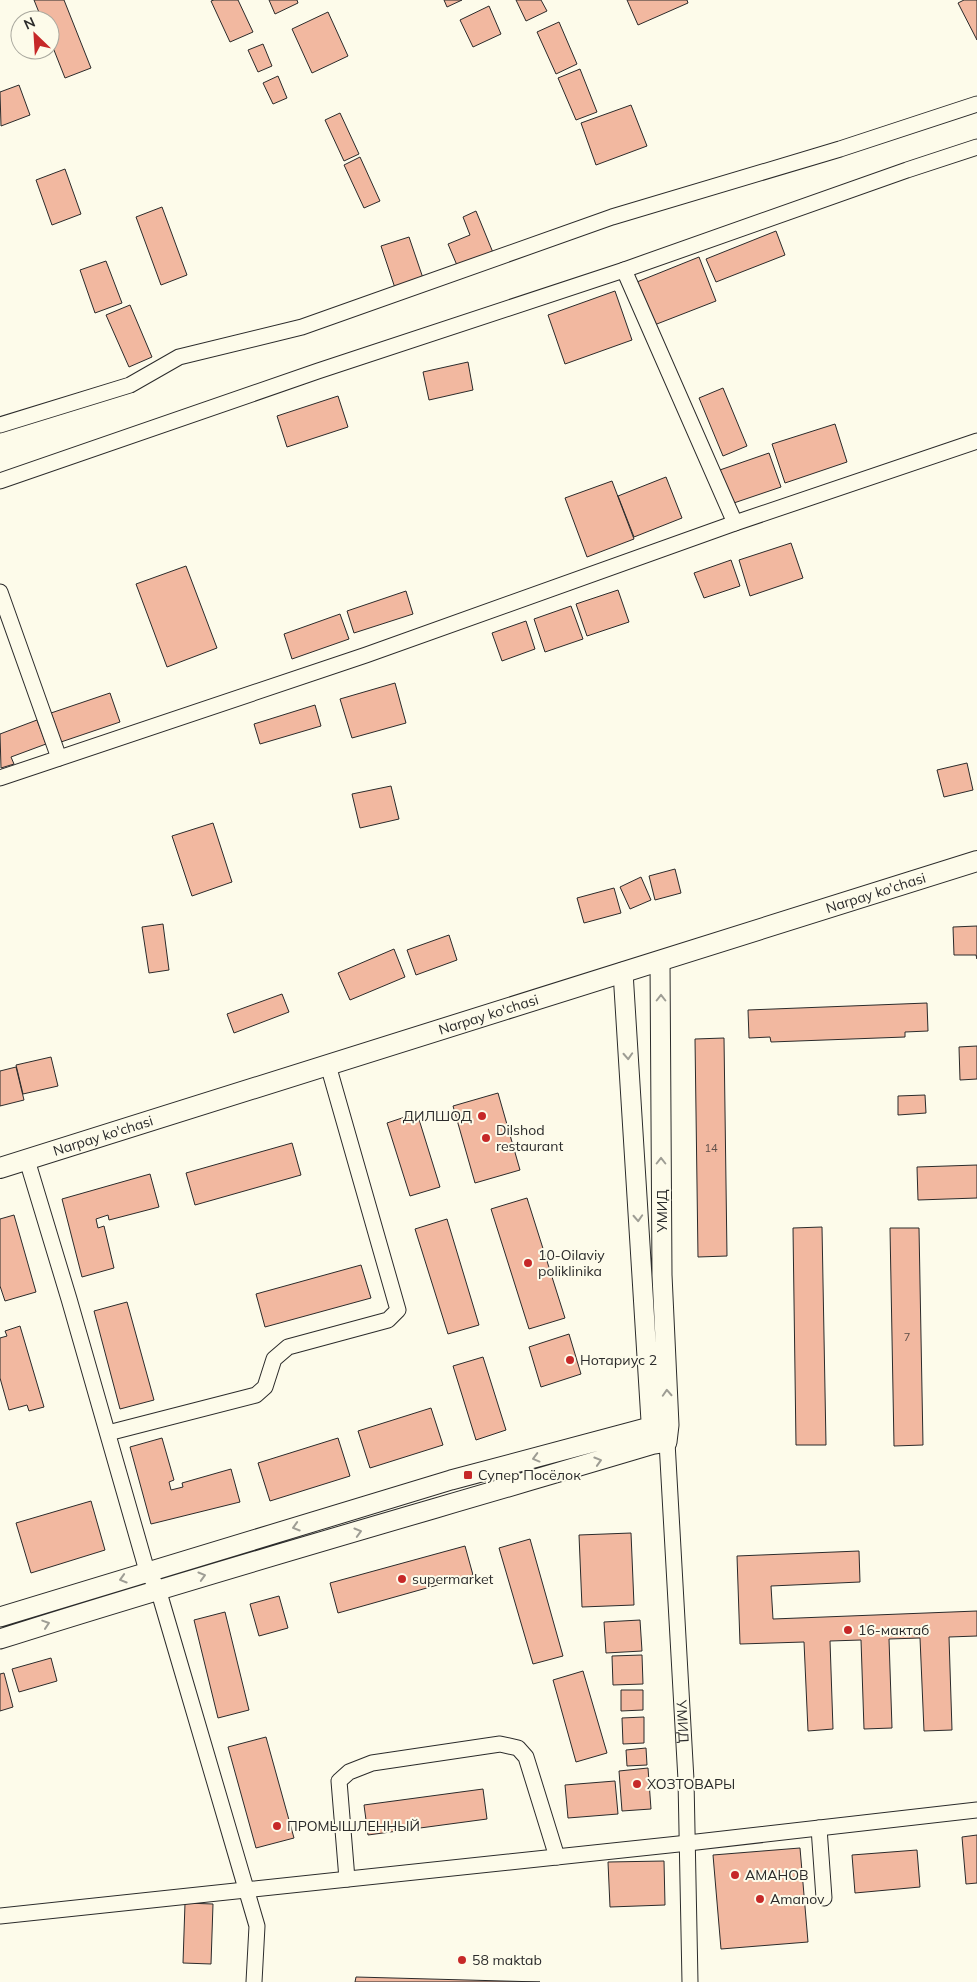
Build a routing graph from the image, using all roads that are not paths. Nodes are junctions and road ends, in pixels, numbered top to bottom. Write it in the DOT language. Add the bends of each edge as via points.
graph roads {
  1 [pos="977,104"];
  2 [pos="977,147"];
  3 [pos="624,270"];
  4 [pos="0,425"];
  5 [pos="977,440"];
  6 [pos="0,481"];
  7 [pos="736,523"];
  8 [pos="0,592"];
  9 [pos="59,758"];
  10 [pos="0,778"];
  11 [pos="977,860"];
  12 [pos="660,961"];
  13 [pos="623,972"];
  14 [pos="328,1065"];
  15 [pos="26,1160"];
  16 [pos="0,1168"];
  17 [pos="108,1433"];
  18 [pos="660,1434"];
  19 [pos="147,1572"];
  20 [pos="158,1589"];
  21 [pos="0,1617"];
  22 [pos="0,1639"];
  23 [pos="977,1810"];
  24 [pos="820,1828"];
  25 [pos="688,1843"];
  26 [pos="556,1857"];
  27 [pos="347,1879"];
  28 [pos="246,1890"];
  29 [pos="824,1898"];
  30 [pos="0,1916"];
  31 [pos="254,1982"];
  32 [pos="690,1982"];
  1 -- 4 [label="street" via="612,217 302,327 179,358 130,385"];
  2 -- 3 [label="street"];
  3 -- 6 [label="street" via="308,374"];
  3 -- 7 [label="street"];
  5 -- 7 [label="street"];
  7 -- 9 [label="street" via="366,655"];
  8 -- 9 [label="street"];
  9 -- 10 [label="street"];
  11 -- 12 [label="main road, Narpay ko'chasi"];
  12 -- 13 [label="main road, Narpay ko'chasi"];
  18 -- 12 [label="street, УМИД, one-way"];
  13 -- 14 [label="main road, Narpay ko'chasi"];
  13 -- 18 [label="street, УМИД, one-way"];
  14 -- 15 [label="main road, Narpay ko'chasi"];
  14 -- 17 [label="street" via="398,1310 388,1320 288,1347 274,1359 266,1387 256,1395"];
  15 -- 16 [label="main road, Narpay ko'chasi"];
  15 -- 17 [label="street"];
  17 -- 19 [label="street"];
  18 -- 19 [label="street, one-way" via="451,1480"];
  20 -- 18 [label="street, one-way" via="305,1547"];
  18 -- 25 [label="street, УМИД" via="668,1461"];
  19 -- 20 [label="street"];
  19 -- 21 [label="street, one-way"];
  22 -- 20 [label="street, one-way"];
  20 -- 28 [label="street"];
  23 -- 24 [label="street"];
  24 -- 25 [label="street"];
  24 -- 29 [label="street"];
  25 -- 26 [label="street"];
  25 -- 32 [label="street, УМИД"];
  26 -- 27 [label="street"];
  26 -- 27 [label="street" via="526,1757 518,1748 500,1744 372,1763 349,1772 339,1781"];
  27 -- 28 [label="street"];
  28 -- 30 [label="street"];
  28 -- 31 [label="street" via="257,1926"];
}
